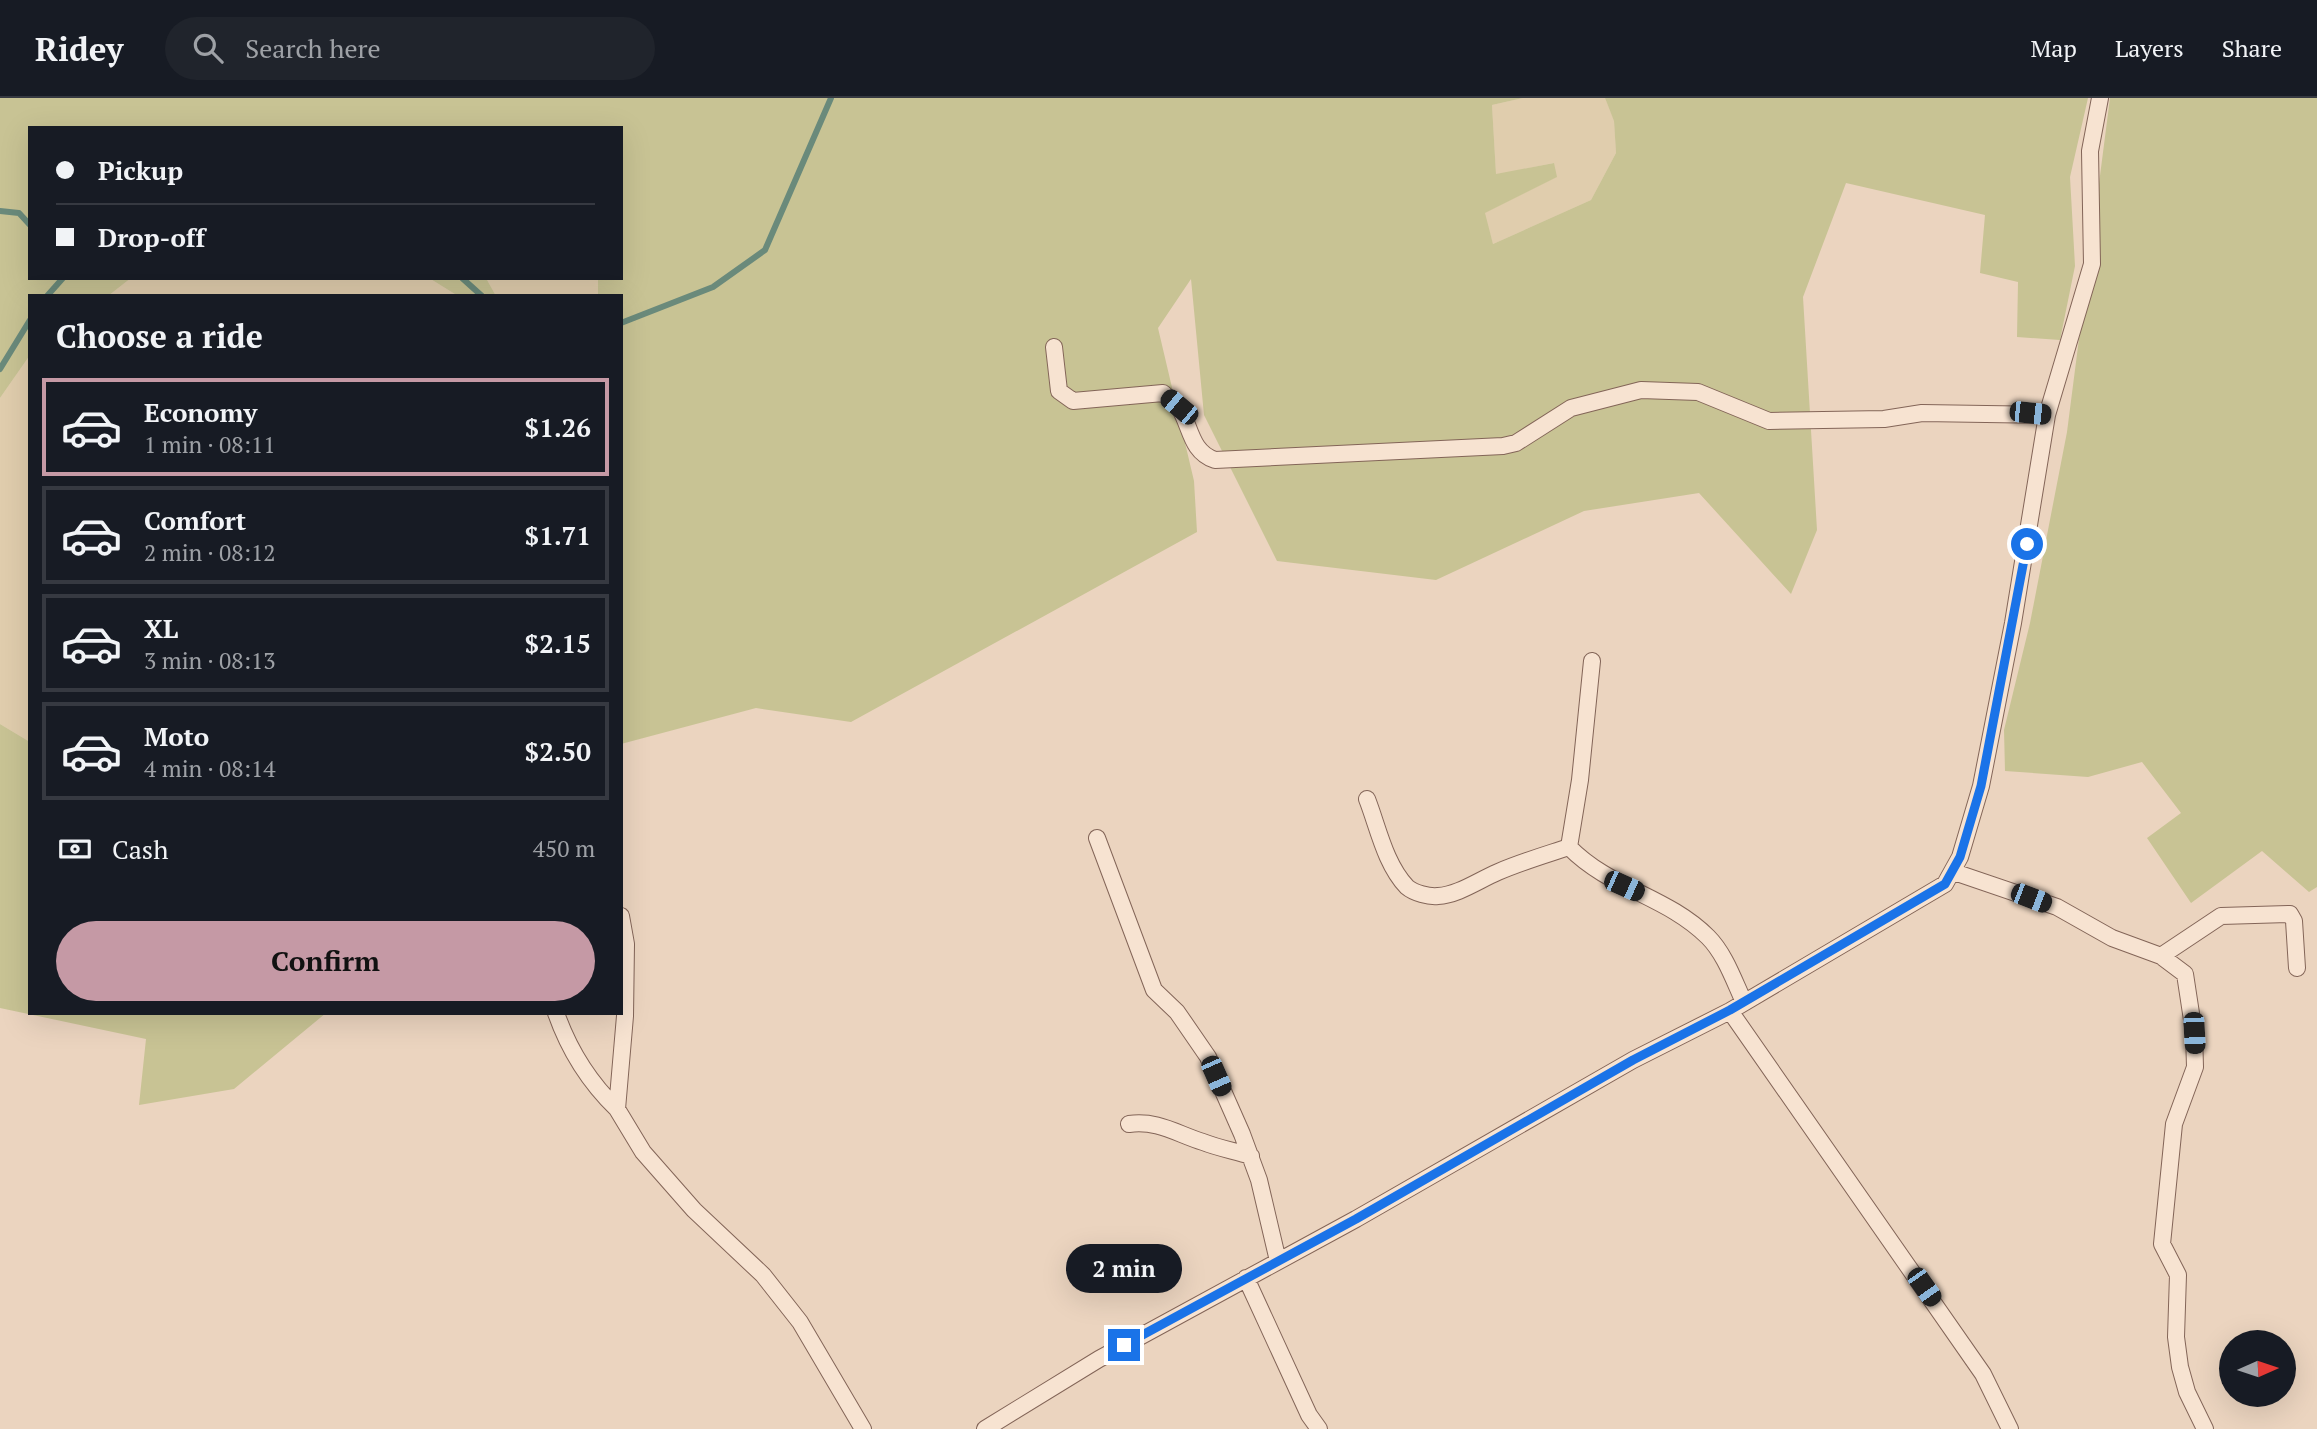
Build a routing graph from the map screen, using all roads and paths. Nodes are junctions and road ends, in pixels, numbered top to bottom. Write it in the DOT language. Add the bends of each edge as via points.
graph roads {
  1 [pos="2100,98"];
  2 [pos="1054,347"];
  3 [pos="2047,415"];
  4 [pos="1592,661"];
  5 [pos="1367,799"];
  6 [pos="1097,838"];
  7 [pos="1569,847"];
  8 [pos="1954,872"];
  9 [pos="623,927"];
  10 [pos="2161,956"];
  11 [pos="2297,968"];
  12 [pos="1737,1006"];
  13 [pos="557,1015"];
  14 [pos="617,1109"];
  15 [pos="1129,1124"];
  16 [pos="1251,1156"];
  17 [pos="1278,1261"];
  18 [pos="1247,1279"];
  19 [pos="863,1429"];
  20 [pos="985,1429"];
  21 [pos="1319,1429"];
  22 [pos="2010,1429"];
  23 [pos="2205,1429"];
  1 -- 3 [label="street" via="2090,151 2092,264"];
  2 -- 3 [label="street" via="1059,391 1073,401 1163,393 1179,407 1195,445 1215,460 1503,446 1516,443 1571,408 1641,390 1698,392 1769,421 1922,413"];
  3 -- 8 [label="street" via="1984,772"];
  4 -- 7 [label="street"];
  5 -- 7 [label="street" via="1398,872 1408,888 1424,894 1456,891"];
  6 -- 16 [label="street" via="1154,990 1177,1012 1208,1057"];
  7 -- 12 [label="street" via="1607,878 1685,916 1710,938"];
  8 -- 10 [label="street" via="2057,907 2112,938"];
  8 -- 12 [label="street" via="1935,892"];
  9 -- 14 [label="street" via="625,1016"];
  10 -- 11 [label="street" via="2215,918 2290,914"];
  10 -- 23 [label="street" via="2187,979 2195,1061 2174,1124 2162,1244 2178,1275 2180,1367"];
  12 -- 17 [label="street"];
  12 -- 22 [label="street" via="1983,1374"];
  13 -- 14 [label="street" via="565,1039 596,1088"];
  14 -- 19 [label="street" via="652,1161 694,1210 763,1275 800,1322"];
  15 -- 16 [label="street" via="1168,1127"];
  16 -- 17 [label="street"];
  17 -- 18 [label="street"];
  18 -- 20 [label="street" via="1099,1359"];
  18 -- 21 [label="street"];
}
